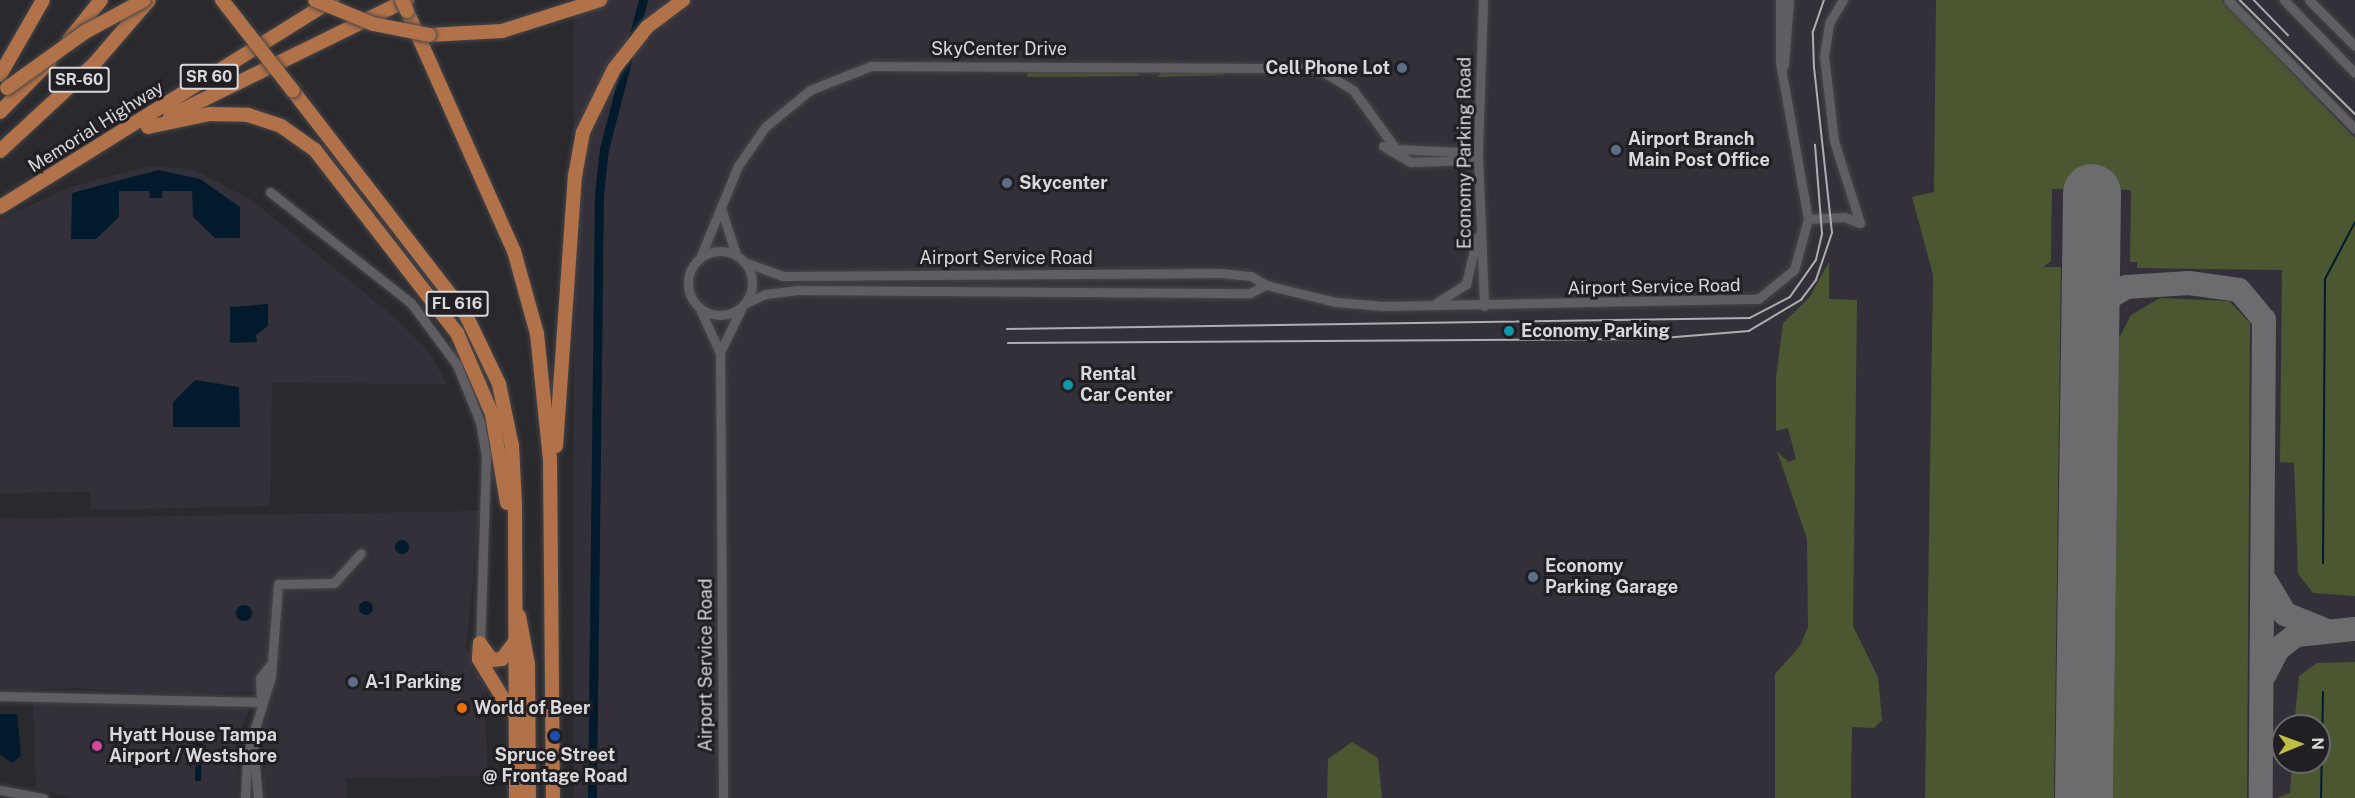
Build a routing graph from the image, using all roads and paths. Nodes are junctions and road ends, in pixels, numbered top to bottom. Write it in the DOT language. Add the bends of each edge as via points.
graph roads {
  1 [pos="43,0"];
  2 [pos="102,0"];
  3 [pos="144,0"];
  4 [pos="149,0"];
  5 [pos="222,0"];
  6 [pos="315,0"];
  7 [pos="332,0"];
  8 [pos="600,0"];
  9 [pos="683,0"];
  10 [pos="1483,0"];
  11 [pos="1780,0"];
  12 [pos="1789,0"];
  13 [pos="1843,0"];
  14 [pos="2228,0"];
  15 [pos="2284,0"];
  16 [pos="2309,0"];
  17 [pos="405,4"];
  18 [pos="2355,46"];
  19 [pos="2355,73"];
  20 [pos="0,75"];
  21 [pos="1782,76"];
  22 [pos="0,92"];
  23 [pos="0,112"];
  24 [pos="148,127"];
  25 [pos="2355,129"];
  26 [pos="0,151"];
  27 [pos="87,156"];
  28 [pos="1474,160"];
  29 [pos="270,192"];
  30 [pos="0,207"];
  31 [pos="722,211"];
  32 [pos="1808,219"];
  33 [pos="1478,220"];
  34 [pos="736,255"];
  35 [pos="700,258"];
  36 [pos="747,263"];
  37 [pos="1266,285"];
  38 [pos="745,305"];
  39 [pos="1426,306"];
  40 [pos="1484,306"];
  41 [pos="699,307"];
  42 [pos="720,353"];
  43 [pos="551,520"];
  44 [pos="362,553"];
  45 [pos="513,560"];
  46 [pos="513,587"];
  47 [pos="480,643"];
  48 [pos="514,643"];
  49 [pos="0,696"];
  50 [pos="261,702"];
  51 [pos="514,720"];
  52 [pos="253,745"];
  53 [pos="0,790"];
  54 [pos="43,798"];
  55 [pos="245,798"];
  56 [pos="258,798"];
  57 [pos="516,798"];
  58 [pos="529,798"];
  59 [pos="553,798"];
  60 [pos="723,798"];
  1 -- 20 [label="highway"];
  2 -- 23 [label="highway"];
  3 -- 22 [label="highway, bridge" via="85,32"];
  4 -- 26 [label="highway, Memorial Highway / SR-60" via="88,70"];
  5 -- 45 [label="highway, FL 616, bridge" via="434,270 487,358 512,446"];
  6 -- 8 [label="highway, bridge" via="373,24 452,35 531,25"];
  7 -- 27 [label="highway, Memorial Highway / SR 60"];
  9 -- 43 [label="highway" via="647,27 614,69 595,100 580,148"];
  10 -- 28 [label="street, Economy Parking Road"];
  11 -- 21 [label="street, Airport Service Road"];
  12 -- 21 [label="street"];
  13 -- 32 [label="street" via="1829,23 1824,56 1834,141 1860,223 1844,217"];
  14 -- 25 [label="street"];
  15 -- 19 [label="street"];
  16 -- 18 [label="street"];
  17 -- 24 [label="highway"];
  17 -- 43 [label="highway" via="481,168 528,296 544,388"];
  21 -- 32 [label="street, Airport Service Road"];
  24 -- 27 [label="highway"];
  24 -- 45 [label="highway" via="209,114 248,115 281,126 315,150 433,297 476,369 501,453"];
  27 -- 30 [label="highway, Memorial Highway / SR 60"];
  28 -- 31 [label="street, SkyCenter Drive" via="1417,162 1393,154 1343,81 1317,68 864,68 810,90 770,122 738,166"];
  28 -- 33 [label="street, Economy Parking Road"];
  29 -- 47 [label="street" via="411,303 467,385 486,457"];
  31 -- 34 [label="street"];
  31 -- 35 [label="street, SkyCenter Drive"];
  32 -- 40 [label="street, Airport Service Road" via="1794,270 1758,300"];
  33 -- 39 [label="street" via="1466,284 1456,295"];
  33 -- 40 [label="street, Economy Parking Road"];
  34 -- 35 [label="street" via="720,251"];
  34 -- 36 [label="street"];
  35 -- 41 [label="street" via="688,288"];
  36 -- 37 [label="street, Airport Service Road" via="783,276 1221,273 1251,276"];
  36 -- 38 [label="street" via="752,285"];
  37 -- 38 [label="street, Airport Service Road" via="1250,293 796,290"];
  37 -- 39 [label="street, Airport Service Road" via="1336,302"];
  38 -- 41 [label="street" via="718,315"];
  38 -- 42 [label="street, Airport Service Road"];
  39 -- 40 [label="street, Airport Service Road"];
  41 -- 42 [label="street, Airport Service Road"];
  42 -- 60 [label="street, Airport Service Road"];
  43 -- 59 [label="highway"];
  44 -- 50 [label="street" via="334,583 278,585 270,665 261,673"];
  45 -- 46 [label="highway, FL 616"];
  46 -- 48 [label="highway, FL 616"];
  46 -- 58 [label="highway" via="528,664"];
  47 -- 48 [label="highway" via="492,660 502,659"];
  47 -- 51 [label="highway" via="479,659 503,690"];
  48 -- 51 [label="highway, FL 616"];
  49 -- 50 [label="street"];
  50 -- 52 [label="street"];
  51 -- 57 [label="highway, FL 616"];
  52 -- 55 [label="street" via="247,755"];
  52 -- 56 [label="street"];
  53 -- 54 [label="street"];
}
